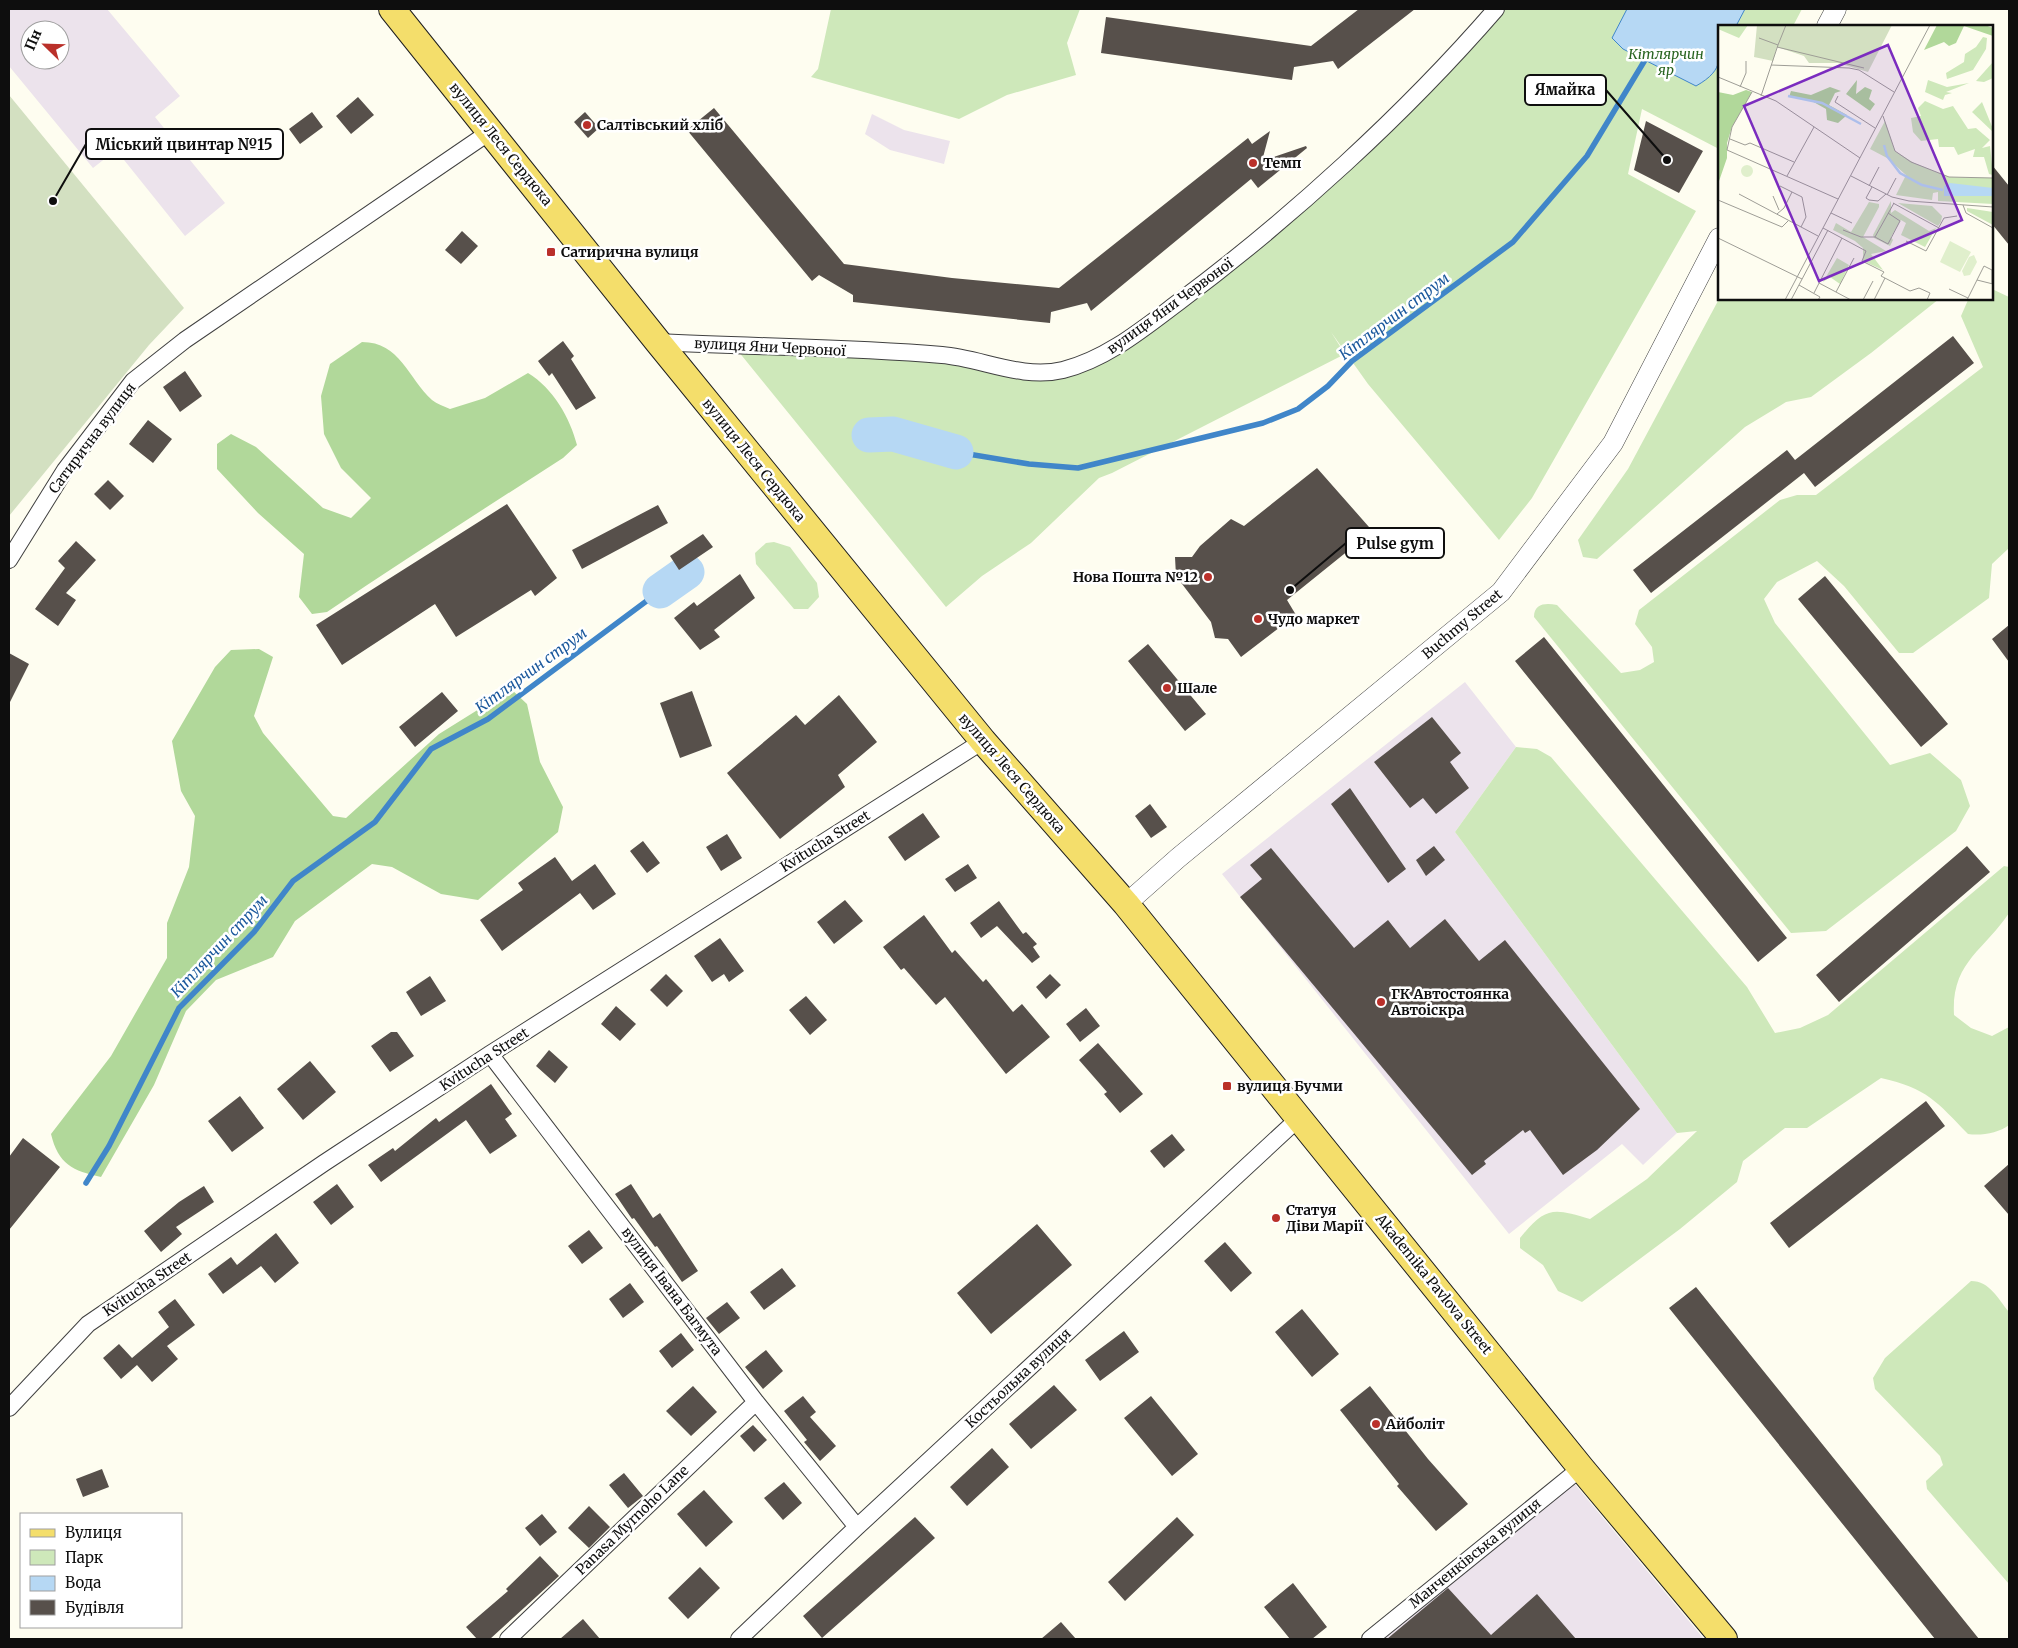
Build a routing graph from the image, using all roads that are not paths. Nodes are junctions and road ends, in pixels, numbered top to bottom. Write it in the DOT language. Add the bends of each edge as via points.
graph roads {
  1 [pos="392,9"];
  2 [pos="1496,9"];
  3 [pos="1836,9"];
  4 [pos="1828,25"];
  5 [pos="491,131"];
  6 [pos="1718,240"];
  7 [pos="658,342"];
  8 [pos="9,560"];
  9 [pos="983,740"];
  10 [pos="1126,904"];
  11 [pos="490,1054"];
  12 [pos="1299,1118"];
  13 [pos="756,1402"];
  14 [pos="9,1408"];
  15 [pos="1581,1468"];
  16 [pos="857,1527"];
  17 [pos="508,1639"];
  18 [pos="739,1639"];
  19 [pos="1370,1639"];
  20 [pos="1724,1639"];
  1 -- 5 [label="main road, вулиця Леся Сердюка"];
  2 -- 7 [label="street, вулиця Яни Червоної" via="1363,145 1242,254 1140,331 1098,357 1063,370 1022,371 944,355"];
  3 -- 4 [label="street"];
  5 -- 7 [label="main road, вулиця Леся Сердюка"];
  5 -- 8 [label="street, Сатирична вулиця" via="185,340 133,381 65,470"];
  6 -- 10 [label="street, Buchmy Street" via="1613,443 1502,592"];
  7 -- 9 [label="main road, вулиця Леся Сердюка"];
  9 -- 10 [label="main road, вулиця Леся Сердюка"];
  9 -- 11 [label="street, Kvitucha Street"];
  10 -- 12 [label="main road, Akademika Pavlova Street"];
  11 -- 13 [label="street, вулиця Івана Багмута"];
  11 -- 14 [label="street, Kvitucha Street" via="324,1162 88,1324"];
  12 -- 15 [label="main road, Akademika Pavlova Street"];
  12 -- 16 [label="street, Костьольна вулиця"];
  13 -- 16 [label="street, вулиця Івана Багмута"];
  13 -- 17 [label="street, Panasa Myrnoho Lane"];
  15 -- 19 [label="street, Манченківська вулиця"];
  15 -- 20 [label="main road, Akademika Pavlova Street"];
  16 -- 18 [label="street, Костьольна вулиця"];
}
